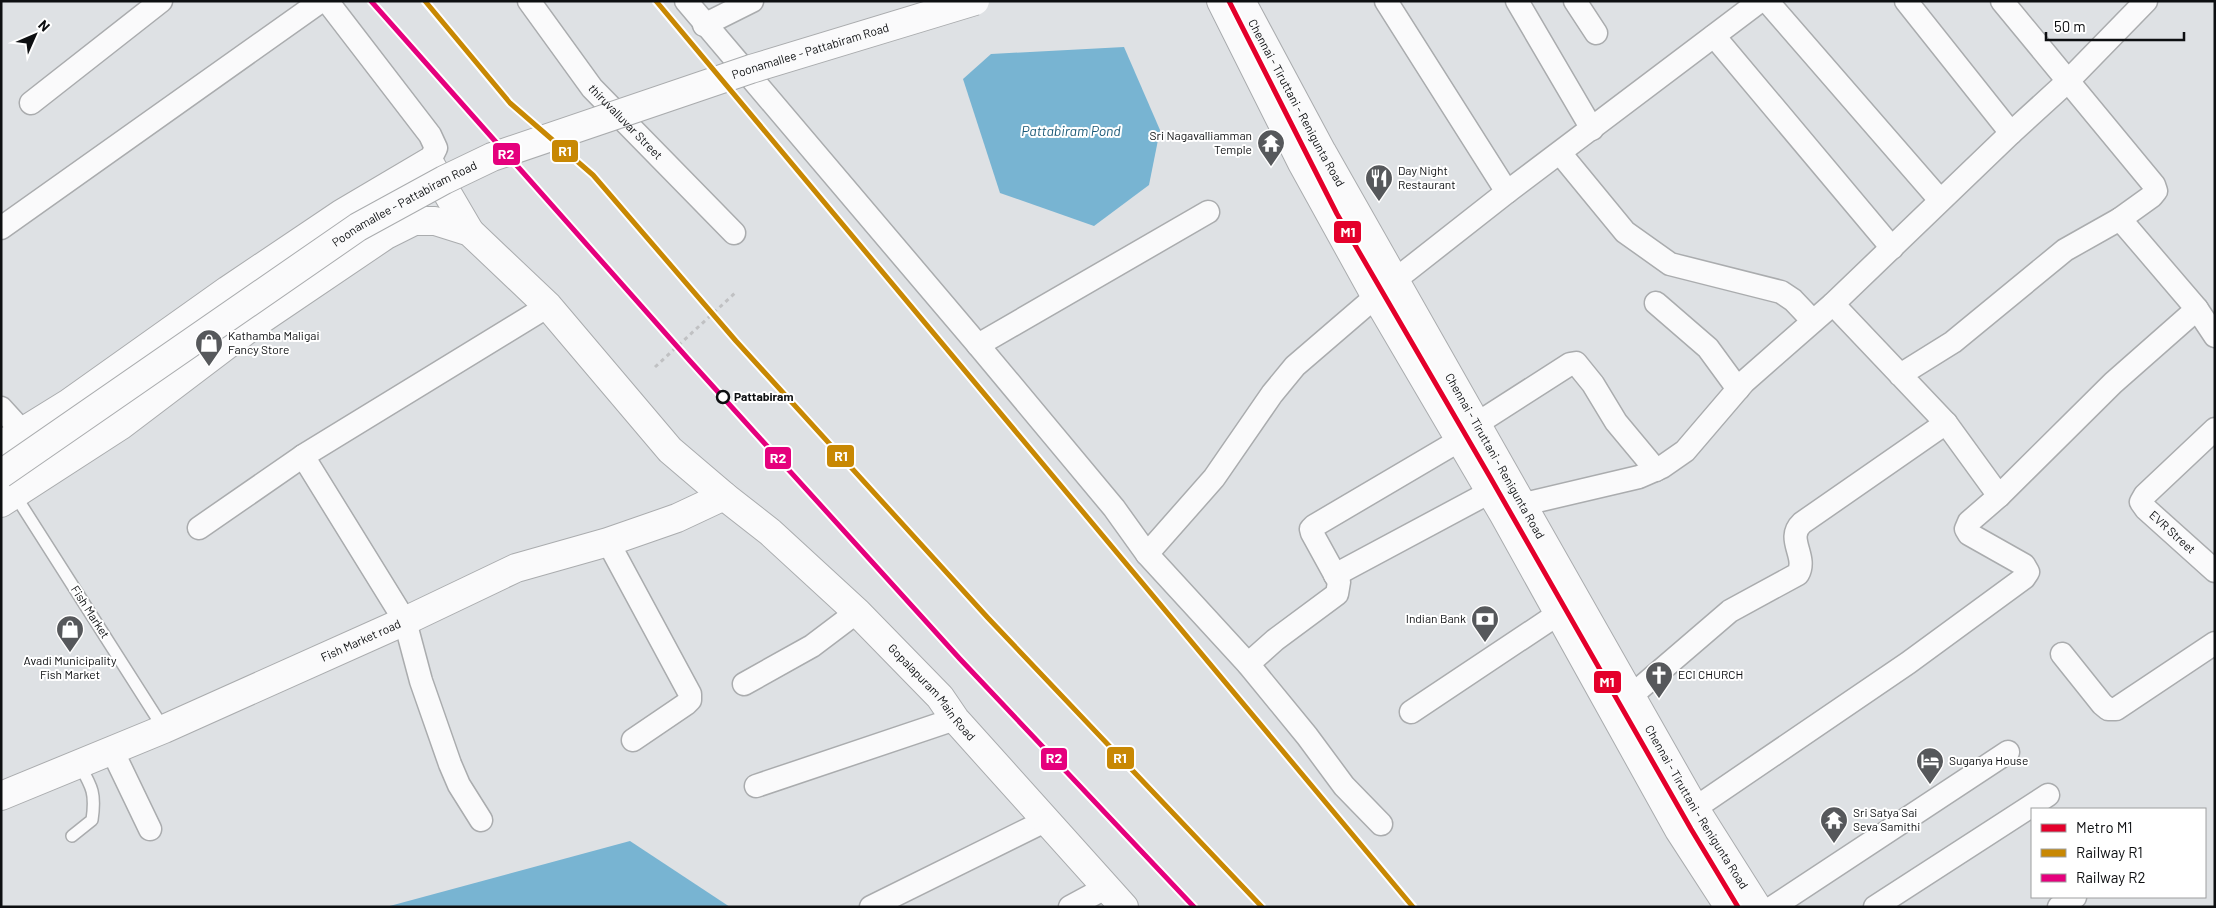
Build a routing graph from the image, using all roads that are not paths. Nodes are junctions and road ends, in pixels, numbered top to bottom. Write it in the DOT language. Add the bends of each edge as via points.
graph roads {
  1 [pos="161,1"];
  2 [pos="321,1"];
  3 [pos="327,1"];
  4 [pos="528,1"];
  5 [pos="686,1"];
  6 [pos="752,1"];
  7 [pos="975,1"];
  8 [pos="1221,1"];
  9 [pos="1241,1"];
  10 [pos="1386,1"];
  11 [pos="1517,1"];
  12 [pos="1575,1"];
  13 [pos="1760,1"];
  14 [pos="1768,1"];
  15 [pos="1906,1"];
  16 [pos="2002,1"];
  17 [pos="2146,1"];
  18 [pos="704,24"];
  19 [pos="1596,33"];
  20 [pos="1714,36"];
  21 [pos="2068,81"];
  22 [pos="31,103"];
  23 [pos="1592,129"];
  24 [pos="2011,133"];
  25 [pos="1560,153"];
  26 [pos="429,162"];
  27 [pos="1507,192"];
  28 [pos="1940,200"];
  29 [pos="1208,212"];
  30 [pos="2120,218"];
  31 [pos="1,228"];
  32 [pos="470,232"];
  33 [pos="734,233"];
  34 [pos="1892,248"];
  35 [pos="1386,288"];
  36 [pos="1656,303"];
  37 [pos="1833,304"];
  38 [pos="548,306"];
  39 [pos="2197,309"];
  40 [pos="1813,322"];
  41 [pos="2215,336"];
  42 [pos="978,345"];
  43 [pos="1900,375"];
  44 [pos="1738,389"];
  45 [pos="1,408"];
  46 [pos="1946,423"];
  47 [pos="2215,429"];
  48 [pos="1469,432"];
  49 [pos="12,438"];
  50 [pos="303,456"];
  51 [pos="1656,470"];
  52 [pos="6,491"];
  53 [pos="1490,492"];
  54 [pos="724,496"];
  55 [pos="1999,496"];
  56 [pos="1524,504"];
  57 [pos="199,528"];
  58 [pos="608,542"];
  59 [pos="1147,554"];
  60 [pos="2215,570"];
  61 [pos="1335,575"];
  62 [pos="857,612"];
  63 [pos="1558,614"];
  64 [pos="405,621"];
  65 [pos="2215,643"];
  66 [pos="2062,654"];
  67 [pos="1248,664"];
  68 [pos="744,684"];
  69 [pos="1631,696"];
  70 [pos="1411,712"];
  71 [pos="955,719"];
  72 [pos="164,729"];
  73 [pos="633,740"];
  74 [pos="112,750"];
  75 [pos="2008,752"];
  76 [pos="79,764"];
  77 [pos="756,786"];
  78 [pos="2048,795"];
  79 [pos="1,796"];
  80 [pos="1685,815"];
  81 [pos="481,820"];
  82 [pos="1047,820"];
  83 [pos="1381,824"];
  84 [pos="150,829"];
  85 [pos="72,836"];
  86 [pos="1116,897"];
  87 [pos="2073,898"];
  88 [pos="871,907"];
  89 [pos="1070,907"];
  90 [pos="1729,907"];
  91 [pos="1757,907"];
  92 [pos="1773,907"];
  93 [pos="1875,907"];
  94 [pos="2059,907"];
  1 -- 22 [label="street"];
  2 -- 31 [label="street"];
  3 -- 26 [label="street" via="430,135 436,148"];
  4 -- 33 [label="street, thiruvalluvar Street" via="592,88"];
  5 -- 18 [label="street"];
  6 -- 18 [label="street"];
  7 -- 52 [label="main road, Poonamallee - Pattabiram Road, bridge" via="751,69 492,157 444,180 358,227"];
  8 -- 35 [label="main road, Chennai - Tiruttani - Renigunta Road" via="1302,163"];
  9 -- 35 [label="main road, Chennai - Tiruttani - Renigunta Road" via="1322,152"];
  10 -- 27 [label="street"];
  11 -- 23 [label="street"];
  12 -- 19 [label="street"];
  13 -- 20 [label="street"];
  14 -- 28 [label="street"];
  15 -- 24 [label="street"];
  16 -- 21 [label="street"];
  17 -- 21 [label="street"];
  18 -- 42 [label="street"];
  20 -- 23 [label="street"];
  20 -- 34 [label="street"];
  21 -- 24 [label="street"];
  21 -- 30 [label="street" via="2154,185 2156,191 2152,196"];
  23 -- 25 [label="street"];
  24 -- 28 [label="street"];
  25 -- 27 [label="street"];
  25 -- 40 [label="street" via="1625,232 1670,264 1781,292"];
  26 -- 32 [label="main road"];
  26 -- 49 [label="main road" via="309,236 69,403"];
  27 -- 35 [label="street"];
  28 -- 34 [label="street"];
  29 -- 42 [label="street"];
  30 -- 39 [label="street"];
  30 -- 43 [label="street" via="2065,250 1953,342"];
  32 -- 38 [label="main road, Gopalapuram Main Road"];
  32 -- 52 [label="main road" via="435,221 414,221 386,236 256,323 120,426"];
  34 -- 37 [label="street"];
  35 -- 48 [label="main road, Chennai - Tiruttani - Renigunta Road"];
  35 -- 59 [label="street" via="1295,366 1214,478"];
  36 -- 44 [label="street" via="1708,348"];
  37 -- 40 [label="street"];
  37 -- 43 [label="street"];
  38 -- 50 [label="street"];
  38 -- 54 [label="main road, Gopalapuram Main Road" via="670,450"];
  39 -- 41 [label="street"];
  39 -- 55 [label="street" via="2112,383"];
  40 -- 44 [label="street"];
  42 -- 59 [label="street" via="1114,508"];
  43 -- 46 [label="street"];
  44 -- 51 [label="street" via="1685,452"];
  45 -- 49 [label="street"];
  46 -- 55 [label="street"];
  46 -- 69 [label="street" via="1802,523 1795,536 1801,565 1798,574 1730,611"];
  47 -- 60 [label="street, EVR Street" via="2141,502"];
  48 -- 51 [label="street" via="1576,363 1616,422"];
  48 -- 53 [label="main road, Chennai - Tiruttani - Renigunta Road"];
  48 -- 56 [label="main road, Chennai - Tiruttani - Renigunta Road"];
  48 -- 61 [label="street" via="1311,529"];
  50 -- 57 [label="street"];
  50 -- 64 [label="street"];
  51 -- 56 [label="street"];
  52 -- 72 [label="lane, Fish Market"];
  53 -- 61 [label="street"];
  53 -- 63 [label="main road, Chennai - Tiruttani - Renigunta Road"];
  54 -- 58 [label="main road, Fish Market road" via="677,518"];
  54 -- 62 [label="main road, Gopalapuram Main Road" via="770,532"];
  55 -- 80 [label="street" via="1969,522 1966,529 1969,534 2024,565 2028,572 2024,578 1908,663"];
  56 -- 69 [label="main road, Chennai - Tiruttani - Renigunta Road"];
  58 -- 64 [label="main road, Fish Market road" via="516,568"];
  58 -- 73 [label="street" via="690,694 686,704"];
  59 -- 67 [label="street"];
  61 -- 67 [label="street" via="1339,588 1335,597 1274,640"];
  62 -- 68 [label="street" via="812,646"];
  62 -- 71 [label="main road, Gopalapuram Main Road" via="940,697"];
  63 -- 70 [label="street"];
  63 -- 80 [label="main road, Chennai - Tiruttani - Renigunta Road"];
  64 -- 72 [label="main road, Fish Market road"];
  64 -- 81 [label="street" via="421,681 450,764"];
  65 -- 66 [label="street" via="2116,709 2108,709 2102,704"];
  67 -- 83 [label="street" via="1344,786"];
  69 -- 80 [label="main road, Chennai - Tiruttani - Renigunta Road"];
  71 -- 77 [label="street"];
  71 -- 82 [label="main road, Gopalapuram Main Road"];
  72 -- 74 [label="main road, Fish Market road"];
  74 -- 76 [label="main road, Fish Market road"];
  74 -- 84 [label="street"];
  75 -- 92 [label="street"];
  76 -- 79 [label="main road, Fish Market road"];
  76 -- 85 [label="lane" via="93,789 94,805 92,820"];
  78 -- 93 [label="street"];
  80 -- 90 [label="main road, Chennai - Tiruttani - Renigunta Road"];
  80 -- 91 [label="main road, Chennai - Tiruttani - Renigunta Road"];
  82 -- 86 [label="main road, Gopalapuram Main Road"];
  82 -- 88 [label="street"];
  86 -- 89 [label="street"];
  87 -- 94 [label="street"];
}
